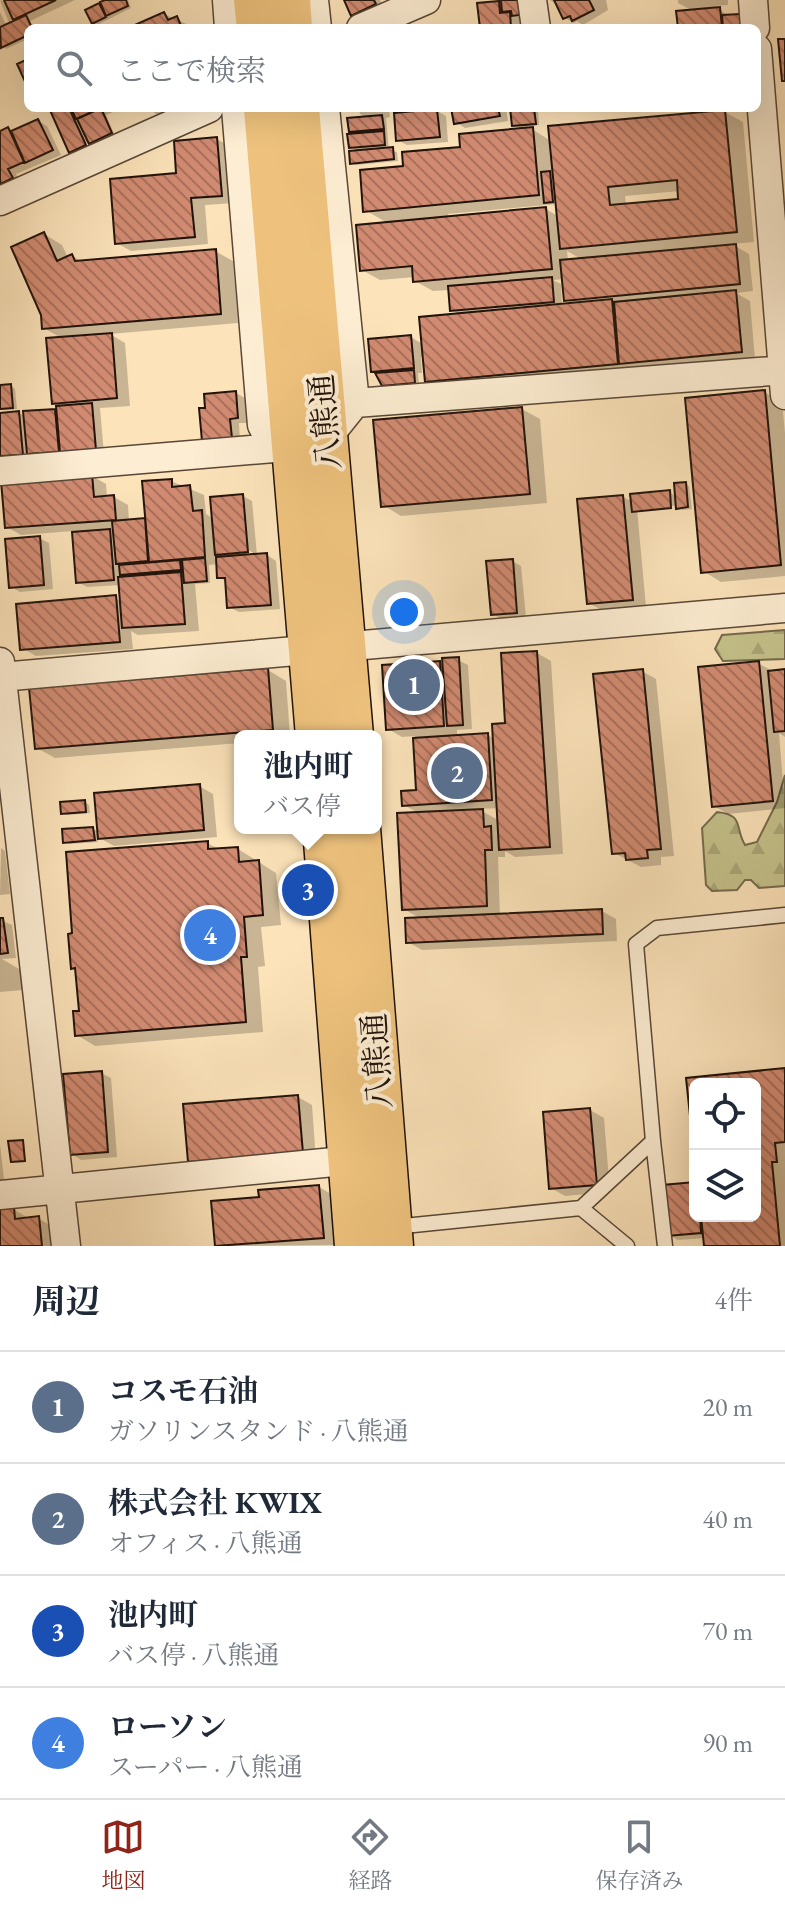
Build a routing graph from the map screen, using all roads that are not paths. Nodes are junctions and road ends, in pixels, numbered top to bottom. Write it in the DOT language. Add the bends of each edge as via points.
graph roads {
  1 [pos="227,0"];
  2 [pos="255,0"];
  3 [pos="289,0"];
  4 [pos="314,0"];
  5 [pos="426,0"];
  6 [pos="532,0"];
  7 [pos="753,0"];
  8 [pos="229,24"];
  9 [pos="258,24"];
  10 [pos="291,24"];
  11 [pos="317,24"];
  12 [pos="370,24"];
  13 [pos="535,24"];
  14 [pos="755,24"];
  15 [pos="761,87"];
  16 [pos="200,112"];
  17 [pos="236,112"];
  18 [pos="266,112"];
  19 [pos="298,112"];
  20 [pos="325,112"];
  21 [pos="774,116"];
  22 [pos="0,201"];
  23 [pos="784,379"];
  24 [pos="322,392"];
  25 [pos="298,445"];
  26 [pos="0,471"];
  27 [pos="785,608"];
  28 [pos="328,648"];
  29 [pos="1,672"];
  30 [pos="318,730"];
  31 [pos="350,730"];
  32 [pos="325,834"];
  33 [pos="359,834"];
  34 [pos="785,915"];
  35 [pos="653,1141"];
  36 [pos="367,1159"];
  37 [pos="60,1189"];
  38 [pos="0,1195"];
  39 [pos="581,1208"];
  40 [pos="379,1240"];
  41 [pos="66,1246"];
  42 [pos="627,1246"];
  43 [pos="665,1246"];
  1 -- 8 [label="street"];
  2 -- 9 [label="main road"];
  3 -- 10 [label="main road"];
  4 -- 11 [label="street"];
  5 -- 12 [label="street"];
  6 -- 13 [label="street"];
  7 -- 14 [label="street"];
  15 -- 21 [label="street"];
  16 -- 22 [label="street"];
  17 -- 25 [label="street" via="262,425"];
  18 -- 24 [label="main road, 八熊通"];
  19 -- 24 [label="main road, 八熊通"];
  20 -- 24 [label="street"];
  21 -- 23 [label="street"];
  23 -- 24 [label="street"];
  24 -- 25 [label="main road, 八熊通"];
  24 -- 25 [label="street"];
  25 -- 26 [label="street"];
  25 -- 28 [label="main road, 八熊通"];
  27 -- 28 [label="street"];
  28 -- 29 [label="street"];
  28 -- 30 [label="main road, 八熊通"];
  28 -- 31 [label="main road, 八熊通"];
  29 -- 37 [label="street"];
  32 -- 36 [label="main road, 八熊通"];
  33 -- 36 [label="main road, 八熊通"];
  34 -- 35 [label="lane" via="657,928 636,944"];
  35 -- 39 [label="lane"];
  35 -- 43 [label="lane"];
  36 -- 37 [label="street"];
  36 -- 40 [label="main road, 八熊通"];
  37 -- 38 [label="street"];
  37 -- 41 [label="street"];
  39 -- 40 [label="lane"];
  39 -- 42 [label="lane"];
}
